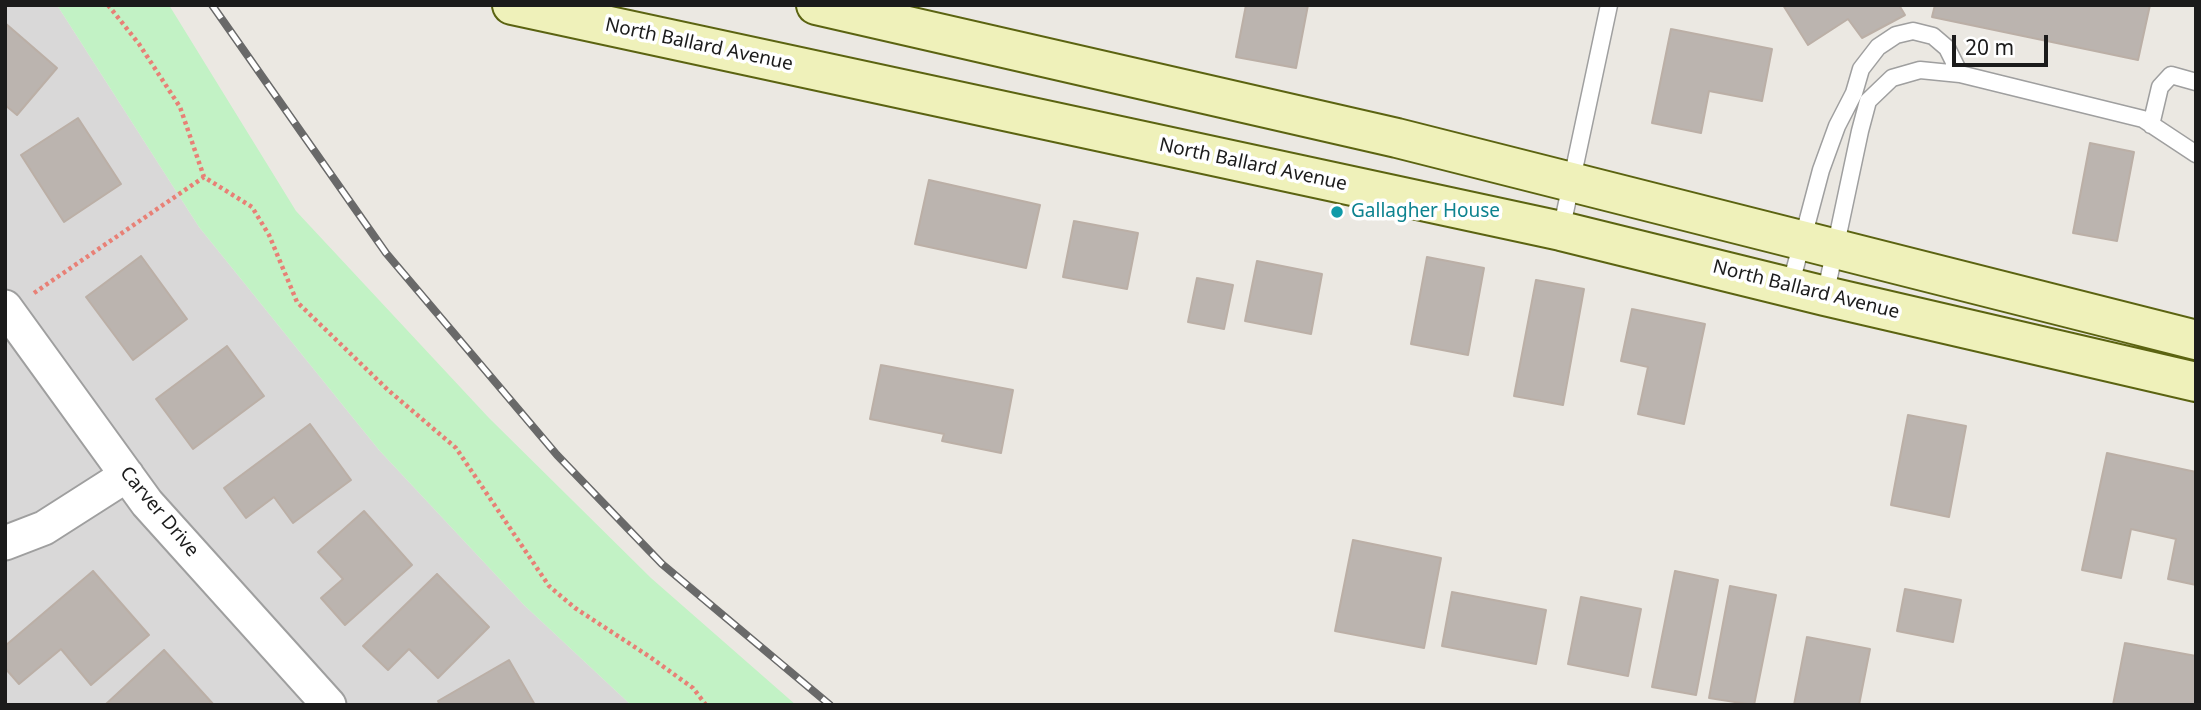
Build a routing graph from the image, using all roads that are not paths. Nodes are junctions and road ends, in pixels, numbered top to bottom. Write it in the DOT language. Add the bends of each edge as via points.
graph roads {
  1 [pos="512,5"];
  2 [pos="816,5"];
  3 [pos="1609,5"];
  4 [pos="570,11"];
  5 [pos="1960,74"];
  6 [pos="2196,82"];
  7 [pos="1861,97"];
  8 [pos="2151,125"];
  9 [pos="2196,154"];
  10 [pos="1572,181"];
  11 [pos="1561,231"];
  12 [pos="1818,244"];
  13 [pos="1807,291"];
  14 [pos="7,309"];
  15 [pos="2196,340"];
  16 [pos="2196,382"];
  17 [pos="127,475"];
  18 [pos="5,543"];
  19 [pos="329,705"];
  1 -- 4 [label="main road, North Ballard Avenue"];
  2 -- 10 [label="main road"];
  3 -- 10 [label="lane"];
  4 -- 11 [label="main road, North Ballard Avenue"];
  5 -- 7 [label="lane" via="1920,70 1892,78"];
  5 -- 7 [label="lane" via="1947,48 1933,36 1913,31 1878,47 1861,69"];
  5 -- 8 [label="lane" via="2143,119"];
  6 -- 8 [label="lane" via="2171,75 2160,88"];
  7 -- 12 [label="lane"];
  7 -- 12 [label="lane" via="1837,126 1821,170"];
  8 -- 9 [label="lane"];
  10 -- 11 [label="lane"];
  10 -- 12 [label="main road"];
  11 -- 13 [label="main road, North Ballard Avenue"];
  12 -- 13 [label="lane"];
  12 -- 13 [label="lane"];
  12 -- 15 [label="main road"];
  13 -- 16 [label="main road, North Ballard Avenue"];
  14 -- 17 [label="street, Carver Drive"];
  17 -- 18 [label="street" via="44,528"];
  17 -- 19 [label="street, Carver Drive"];
}
